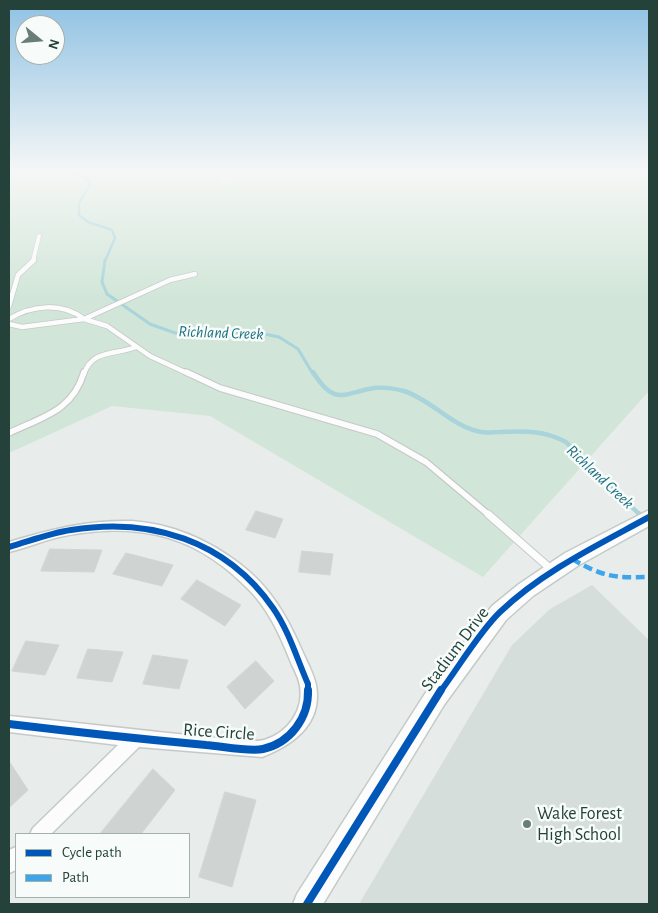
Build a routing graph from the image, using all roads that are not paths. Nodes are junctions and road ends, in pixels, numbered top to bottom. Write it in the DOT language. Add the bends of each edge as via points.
graph roads {
  1 [pos="39,236"];
  2 [pos="195,274"];
  3 [pos="9,306"];
  4 [pos="9,319"];
  5 [pos="84,319"];
  6 [pos="9,324"];
  7 [pos="136,347"];
  8 [pos="9,433"];
  9 [pos="649,517"];
  10 [pos="9,547"];
  11 [pos="553,571"];
  12 [pos="9,724"];
  13 [pos="136,739"];
  14 [pos="40,833"];
  15 [pos="307,904"];
  1 -- 3 [label="lane" via="35,259 18,275"];
  2 -- 5 [label="lane" via="170,280"];
  4 -- 5 [label="lane" via="29,310 58,307"];
  5 -- 6 [label="lane" via="22,326"];
  5 -- 7 [label="lane" via="107,326"];
  7 -- 8 [label="lane" via="102,353 92,359 78,390 66,404"];
  7 -- 11 [label="lane" via="177,370 220,388 377,434 426,462 458,486"];
  9 -- 11 [label="street, Stadium Drive"];
  10 -- 13 [label="street, Rice Circle" via="61,531 102,527 155,529 218,555 249,580 274,608 308,684 306,711 297,729 281,742 262,749"];
  11 -- 15 [label="street, Stadium Drive" via="499,613 470,650 436,697"];
  12 -- 13 [label="street, Rice Circle"];
  13 -- 14 [label="street"];
}
